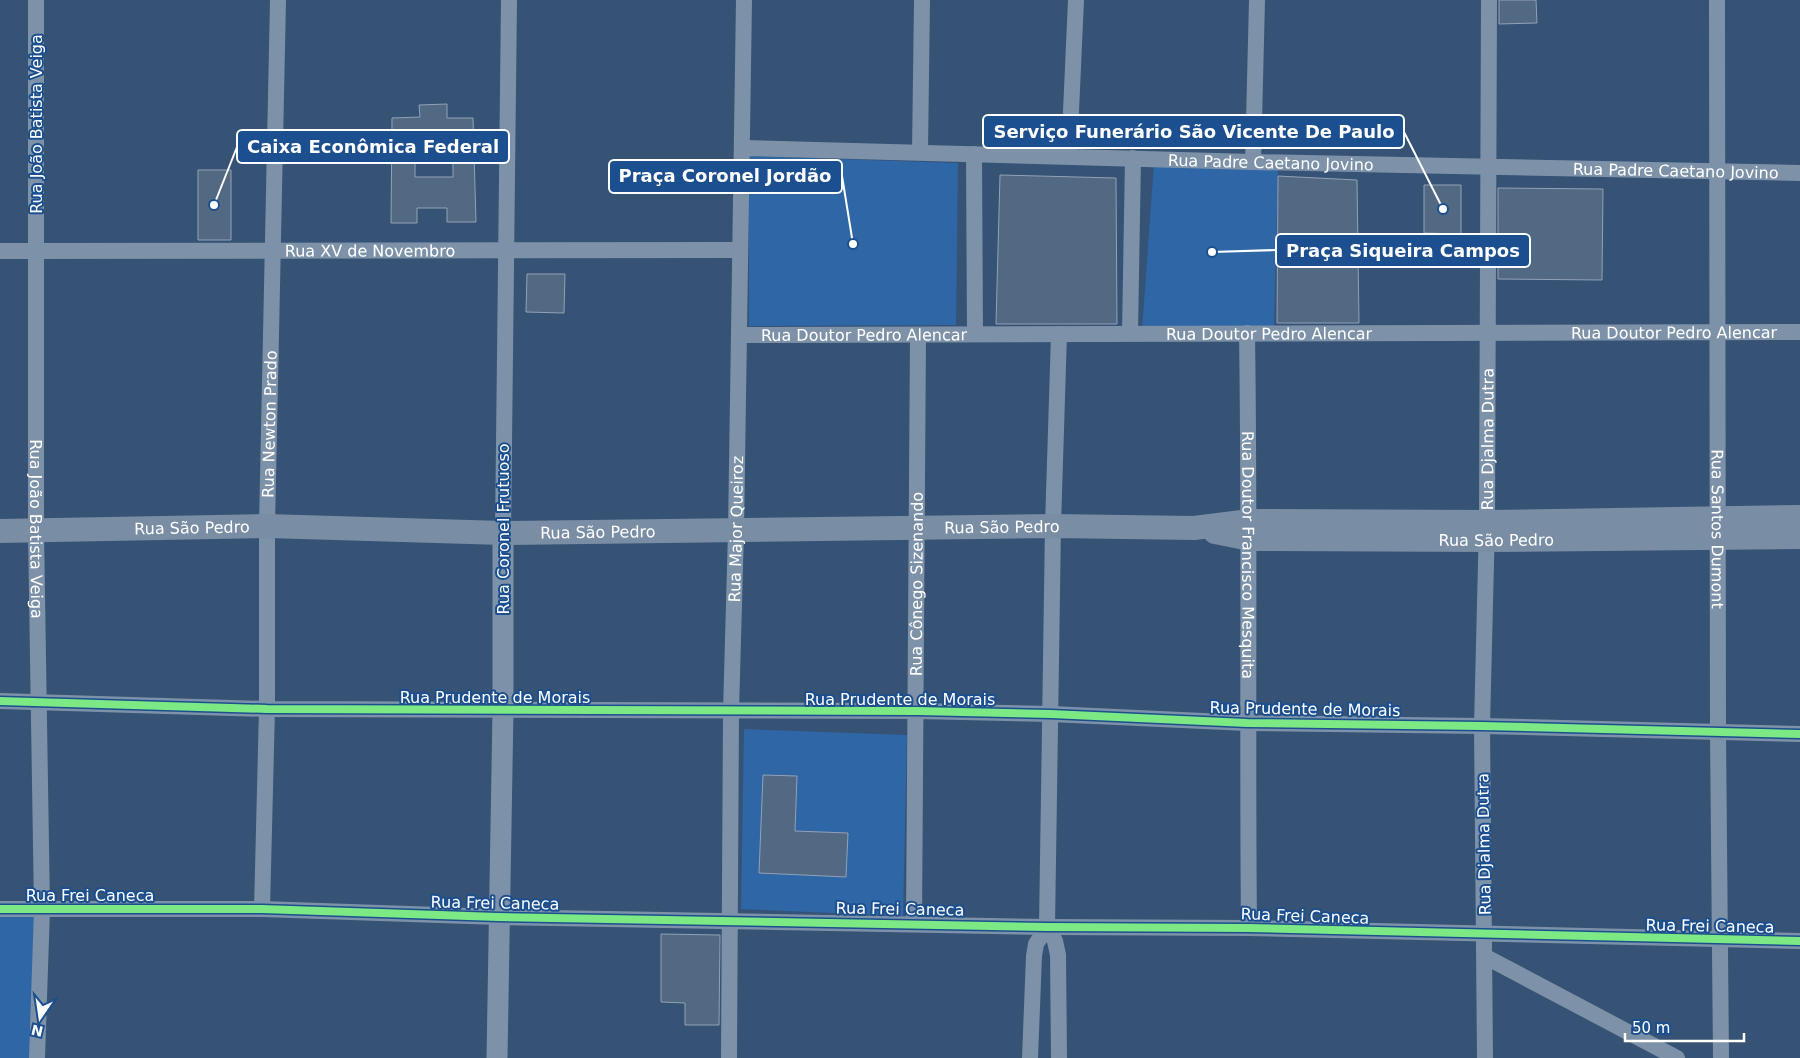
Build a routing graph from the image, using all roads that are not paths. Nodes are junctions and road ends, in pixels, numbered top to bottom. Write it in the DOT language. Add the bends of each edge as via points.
graph roads {
  1 [pos="36,0"];
  2 [pos="278,0"];
  3 [pos="509,0"];
  4 [pos="744,0"];
  5 [pos="922,0"];
  6 [pos="1076,0"];
  7 [pos="1257,0"];
  8 [pos="1489,0"];
  9 [pos="1717,0"];
  10 [pos="742,148"];
  11 [pos="920,152"];
  12 [pos="974,154"];
  13 [pos="1069,156"];
  14 [pos="1133,158"];
  15 [pos="1253,162"];
  16 [pos="1489,166"];
  17 [pos="1717,172"];
  18 [pos="1800,173"];
  19 [pos="272,250"];
  20 [pos="740,250"];
  21 [pos="0,251"];
  22 [pos="36,251"];
  23 [pos="506,251"];
  24 [pos="1718,332"];
  25 [pos="1800,332"];
  26 [pos="1130,333"];
  27 [pos="1247,333"];
  28 [pos="975,334"];
  29 [pos="1059,334"];
  30 [pos="1488,334"];
  31 [pos="918,335"];
  32 [pos="739,336"];
  33 [pos="1800,517"];
  34 [pos="267,526"];
  35 [pos="1053,526"];
  36 [pos="917,527"];
  37 [pos="1718,528"];
  38 [pos="1250,530"];
  39 [pos="0,531"];
  40 [pos="36,531"];
  41 [pos="736,531"];
  42 [pos="1487,531"];
  43 [pos="503,533"];
  44 [pos="1800,538"];
  45 [pos="0,702"];
  46 [pos="38,702"];
  47 [pos="267,709"];
  48 [pos="503,710"];
  49 [pos="731,712"];
  50 [pos="917,712"];
  51 [pos="1051,714"];
  52 [pos="1247,723"];
  53 [pos="1482,726"];
  54 [pos="1718,734"];
  55 [pos="1800,734"];
  56 [pos="0,909"];
  57 [pos="42,909"];
  58 [pos="262,909"];
  59 [pos="498,917"];
  60 [pos="731,920"];
  61 [pos="914,923"];
  62 [pos="1047,927"];
  63 [pos="1248,928"];
  64 [pos="1486,935"];
  65 [pos="1720,940"];
  66 [pos="1800,942"];
  67 [pos="1486,958"];
  68 [pos="37,1058"];
  69 [pos="496,1058"];
  70 [pos="729,1058"];
  71 [pos="1030,1058"];
  72 [pos="1059,1058"];
  73 [pos="1485,1058"];
  74 [pos="1677,1058"];
  75 [pos="1721,1058"];
  1 -- 22 [label="street, Rua João Batista Veiga"];
  2 -- 19 [label="street, Rua Newton Prado"];
  3 -- 23 [label="street, Rua Coronel Frutuoso"];
  4 -- 10 [label="street, Rua Major Queiroz"];
  5 -- 11 [label="street"];
  6 -- 13 [label="street"];
  7 -- 15 [label="street"];
  8 -- 16 [label="street, Rua Djalma Dutra"];
  9 -- 17 [label="street, Rua Santos Dumont"];
  10 -- 11 [label="street, Rua Padre Caetano Jovino"];
  10 -- 20 [label="street, Rua Major Queiroz"];
  11 -- 12 [label="street, Rua Padre Caetano Jovino"];
  12 -- 13 [label="street, Rua Padre Caetano Jovino"];
  12 -- 28 [label="street"];
  13 -- 14 [label="street, Rua Padre Caetano Jovino"];
  14 -- 15 [label="street, Rua Padre Caetano Jovino"];
  14 -- 26 [label="street"];
  15 -- 16 [label="street, Rua Padre Caetano Jovino"];
  16 -- 17 [label="street, Rua Padre Caetano Jovino"];
  16 -- 30 [label="street, Rua Djalma Dutra"];
  17 -- 18 [label="street, Rua Padre Caetano Jovino"];
  17 -- 24 [label="street, Rua Santos Dumont"];
  19 -- 22 [label="street, Rua XV de Novembro"];
  19 -- 23 [label="street, Rua XV de Novembro"];
  19 -- 34 [label="street, Rua Newton Prado"];
  20 -- 23 [label="street, Rua XV de Novembro"];
  20 -- 32 [label="street, Rua Major Queiroz"];
  21 -- 22 [label="street, Rua XV de Novembro"];
  22 -- 40 [label="street, Rua João Batista Veiga"];
  23 -- 43 [label="street, Rua Coronel Frutuoso"];
  24 -- 25 [label="street, Rua Doutor Pedro Alencar"];
  24 -- 30 [label="street, Rua Doutor Pedro Alencar"];
  24 -- 37 [label="street, Rua Santos Dumont"];
  26 -- 27 [label="street, Rua Doutor Pedro Alencar"];
  26 -- 29 [label="street, Rua Doutor Pedro Alencar"];
  27 -- 30 [label="street, Rua Doutor Pedro Alencar"];
  27 -- 38 [label="street, Rua Doutor Francisco Mesquita"];
  28 -- 29 [label="street, Rua Doutor Pedro Alencar"];
  28 -- 31 [label="street, Rua Doutor Pedro Alencar"];
  29 -- 35 [label="street"];
  30 -- 42 [label="street, Rua Djalma Dutra"];
  31 -- 32 [label="street, Rua Doutor Pedro Alencar"];
  31 -- 36 [label="street, Rua Cônego Sizenando"];
  32 -- 41 [label="street, Rua Major Queiroz"];
  33 -- 37 [label="main road, Rua São Pedro"];
  34 -- 40 [label="main road, Rua São Pedro"];
  34 -- 43 [label="main road, Rua São Pedro"];
  34 -- 47 [label="street, Rua Newton Prado"];
  35 -- 36 [label="main road, Rua São Pedro"];
  35 -- 38 [label="main road, Rua São Pedro"];
  35 -- 51 [label="street"];
  36 -- 41 [label="main road, Rua São Pedro"];
  36 -- 50 [label="street, Rua Cônego Sizenando"];
  37 -- 42 [label="main road, Rua São Pedro"];
  37 -- 44 [label="main road, Rua São Pedro"];
  37 -- 54 [label="street, Rua Santos Dumont"];
  38 -- 42 [label="main road, Rua São Pedro"];
  38 -- 52 [label="street, Rua Doutor Francisco Mesquita"];
  39 -- 40 [label="main road, Rua São Pedro"];
  40 -- 46 [label="street, Rua João Batista Veiga"];
  41 -- 43 [label="main road, Rua São Pedro"];
  41 -- 49 [label="street, Rua Major Queiroz"];
  42 -- 53 [label="street, Rua Djalma Dutra"];
  43 -- 48 [label="street, Rua Coronel Frutuoso"];
  45 -- 46 [label="street, Rua Prudente de Morais"];
  46 -- 47 [label="street, Rua Prudente de Morais"];
  46 -- 57 [label="street, Rua João Batista Veiga"];
  47 -- 48 [label="street, Rua Prudente de Morais"];
  47 -- 58 [label="street, Rua Newton Prado"];
  48 -- 49 [label="street, Rua Prudente de Morais"];
  48 -- 59 [label="street, Rua Coronel Frutuoso"];
  49 -- 50 [label="street, Rua Prudente de Morais"];
  49 -- 60 [label="street, Rua Major Queiroz"];
  50 -- 51 [label="street, Rua Prudente de Morais"];
  50 -- 61 [label="street, Rua Cônego Sizenando"];
  51 -- 52 [label="street, Rua Prudente de Morais"];
  51 -- 62 [label="street"];
  52 -- 53 [label="street, Rua Prudente de Morais"];
  52 -- 63 [label="street, Rua Doutor Francisco Mesquita"];
  53 -- 54 [label="street, Rua Prudente de Morais"];
  53 -- 64 [label="street, Rua Djalma Dutra"];
  54 -- 55 [label="street, Rua Prudente de Morais"];
  54 -- 65 [label="street, Rua Santos Dumont"];
  56 -- 57 [label="street, Rua Frei Caneca"];
  57 -- 58 [label="street, Rua Frei Caneca"];
  57 -- 68 [label="street, Rua João Batista Veiga"];
  58 -- 59 [label="street, Rua Frei Caneca"];
  59 -- 60 [label="street, Rua Frei Caneca"];
  59 -- 69 [label="street, Rua Coronel Frutuoso"];
  60 -- 61 [label="street, Rua Frei Caneca"];
  60 -- 70 [label="street, Rua Major Queiroz"];
  61 -- 62 [label="street, Rua Frei Caneca"];
  62 -- 63 [label="street, Rua Frei Caneca"];
  62 -- 71 [label="street" via="1036,944 1034,956"];
  62 -- 72 [label="street" via="1058,954"];
  63 -- 64 [label="street, Rua Frei Caneca"];
  64 -- 65 [label="street, Rua Frei Caneca"];
  64 -- 67 [label="street, Rua Djalma Dutra"];
  65 -- 66 [label="street, Rua Frei Caneca"];
  65 -- 75 [label="street, Rua Santos Dumont"];
  67 -- 73 [label="street, Rua Djalma Dutra"];
  67 -- 74 [label="street"];
}
